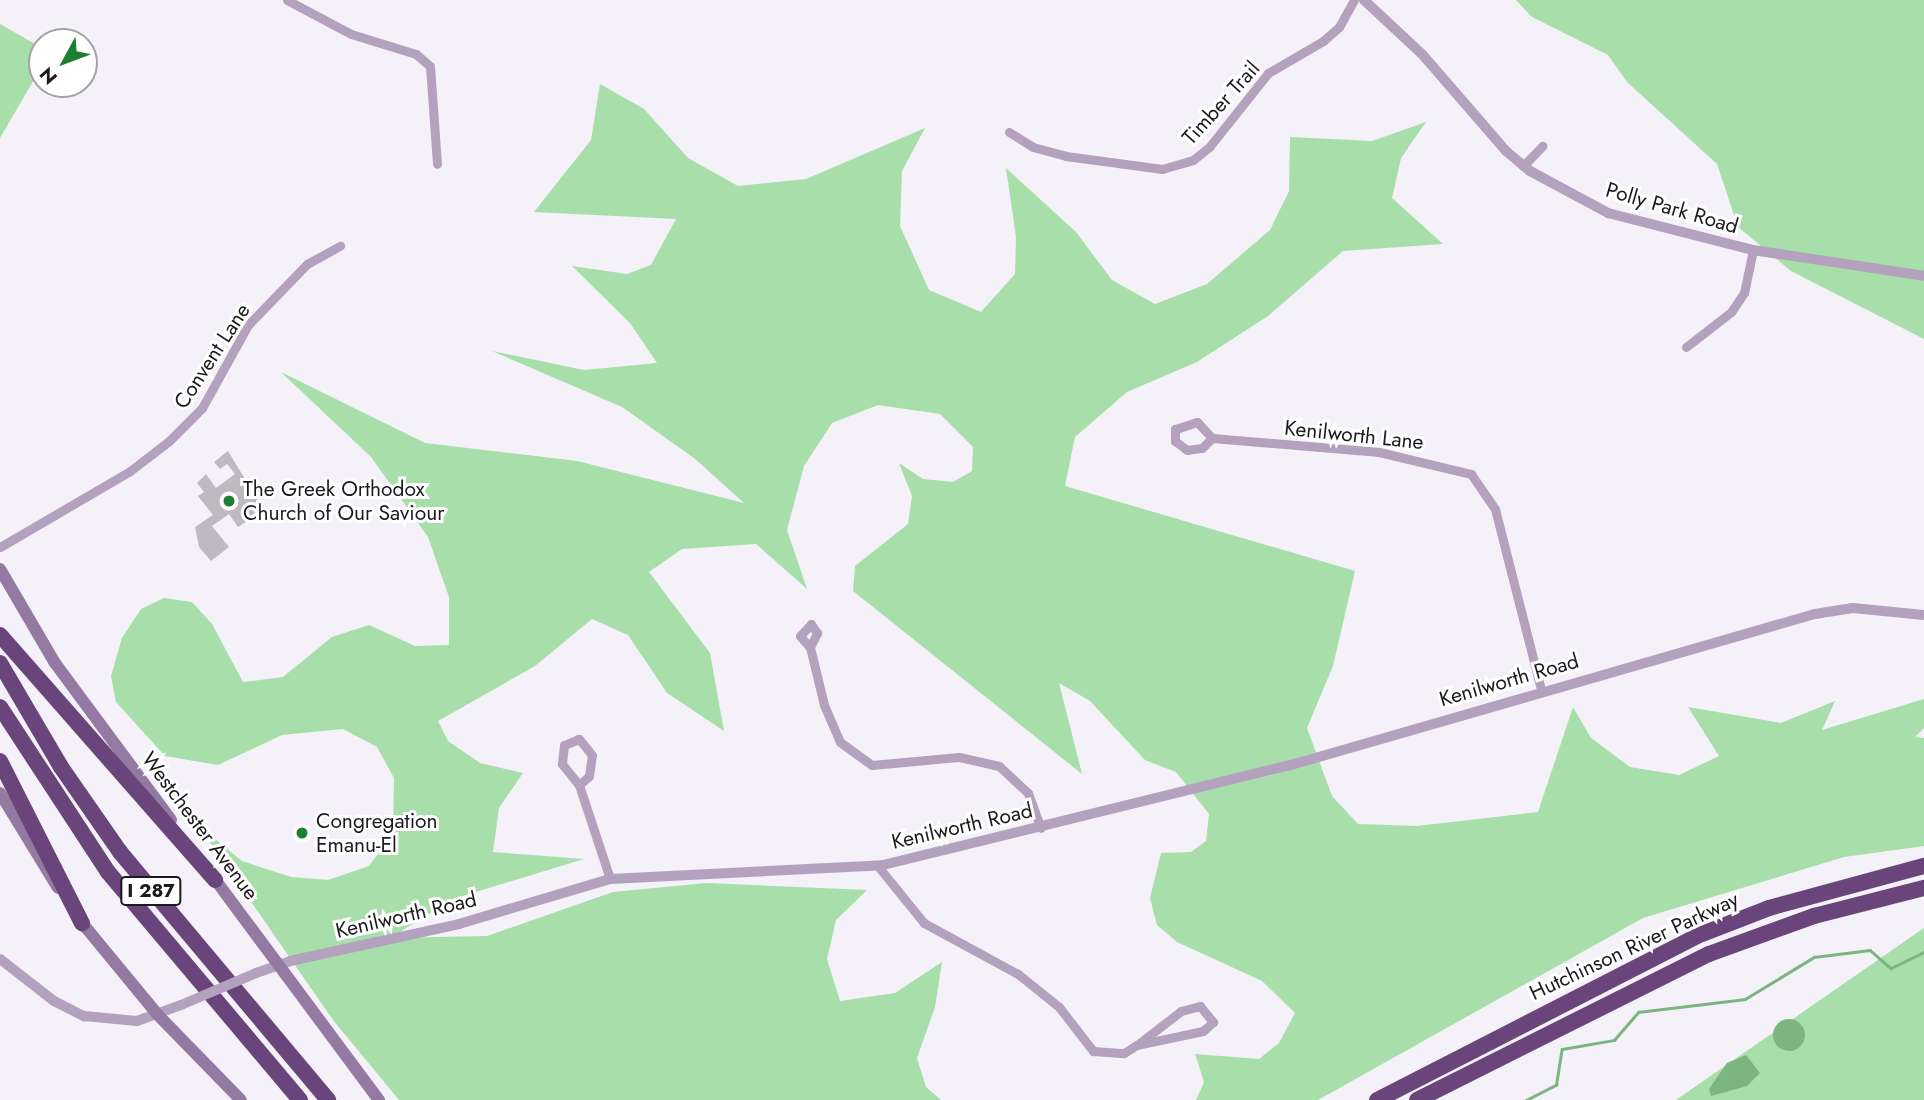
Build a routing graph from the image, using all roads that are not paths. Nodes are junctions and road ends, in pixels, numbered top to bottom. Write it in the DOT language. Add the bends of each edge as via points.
graph roads {
  1 [pos="287,0"];
  2 [pos="1354,0"];
  3 [pos="1364,0"];
  4 [pos="1009,132"];
  5 [pos="1542,146"];
  6 [pos="437,164"];
  7 [pos="1523,166"];
  8 [pos="341,246"];
  9 [pos="1753,250"];
  10 [pos="1924,276"];
  11 [pos="1686,347"];
  12 [pos="1212,438"];
  13 [pos="0,547"];
  14 [pos="0,569"];
  15 [pos="1924,615"];
  16 [pos="0,635"];
  17 [pos="810,647"];
  18 [pos="0,663"];
  19 [pos="1541,689"];
  20 [pos="0,707"];
  21 [pos="0,761"];
  22 [pos="579,785"];
  23 [pos="0,793"];
  24 [pos="1041,828"];
  25 [pos="877,865"];
  26 [pos="1924,866"];
  27 [pos="610,879"];
  28 [pos="215,880"];
  29 [pos="1924,888"];
  30 [pos="82,923"];
  31 [pos="0,961"];
  32 [pos="279,965"];
  33 [pos="157,1014"];
  34 [pos="1138,1045"];
  35 [pos="241,1100"];
  36 [pos="300,1100"];
  37 [pos="328,1100"];
  38 [pos="379,1100"];
  39 [pos="1377,1100"];
  40 [pos="1417,1100"];
  1 -- 6 [label="street" via="351,34 416,54 430,66"];
  2 -- 4 [label="street, Timber Trail" via="1339,27 1323,41 1268,73 1210,146 1193,160 1161,169 1066,156 1033,147"];
  3 -- 7 [label="street, Polly Park Road" via="1422,54 1487,133"];
  5 -- 7 [label="street"];
  7 -- 9 [label="street, Polly Park Road" via="1608,213"];
  8 -- 13 [label="street, Convent Lane" via="302,268 248,325 202,408 177,434 130,471"];
  9 -- 10 [label="street, Polly Park Road"];
  9 -- 11 [label="street" via="1744,293 1731,312"];
  12 -- 19 [label="street, Kenilworth Lane" via="1413,457 1471,474 1495,509"];
  14 -- 28 [label="main road, Westchester Avenue" via="55,663"];
  15 -- 19 [label="street, Kenilworth Road" via="1853,608 1815,614"];
  16 -- 28 [label="highway"];
  17 -- 24 [label="street" via="824,705 840,742 872,765 959,757 999,766 1028,793"];
  18 -- 37 [label="highway, I 287" via="45,741 120,852"];
  19 -- 24 [label="street, Kenilworth Road" via="1291,765"];
  20 -- 36 [label="highway, I 287" via="107,872"];
  21 -- 30 [label="highway"];
  22 -- 22 [label="street" via="562,764 564,745 579,739 592,755 589,776"];
  22 -- 27 [label="street"];
  23 -- 30 [label="main road"];
  24 -- 25 [label="street, Kenilworth Road"];
  25 -- 27 [label="street, Kenilworth Road"];
  25 -- 34 [label="street" via="924,923 1018,974 1059,1007 1093,1051 1124,1052"];
  26 -- 39 [label="highway, Hutchinson River Parkway" via="1769,908 1702,934"];
  27 -- 32 [label="street, Kenilworth Road" via="459,925"];
  28 -- 32 [label="main road, Westchester Avenue"];
  29 -- 40 [label="highway, Hutchinson River Parkway" via="1826,912 1709,954"];
  30 -- 33 [label="main road"];
  31 -- 33 [label="street, Kenilworth Road" via="84,1016 137,1021"];
  32 -- 33 [label="street, Kenilworth Road, bridge"];
  32 -- 38 [label="main road, Westchester Avenue"];
  33 -- 35 [label="main road"];
  34 -- 34 [label="street" via="1198,1034 1211,1025 1212,1015 1189,1007"];
}
